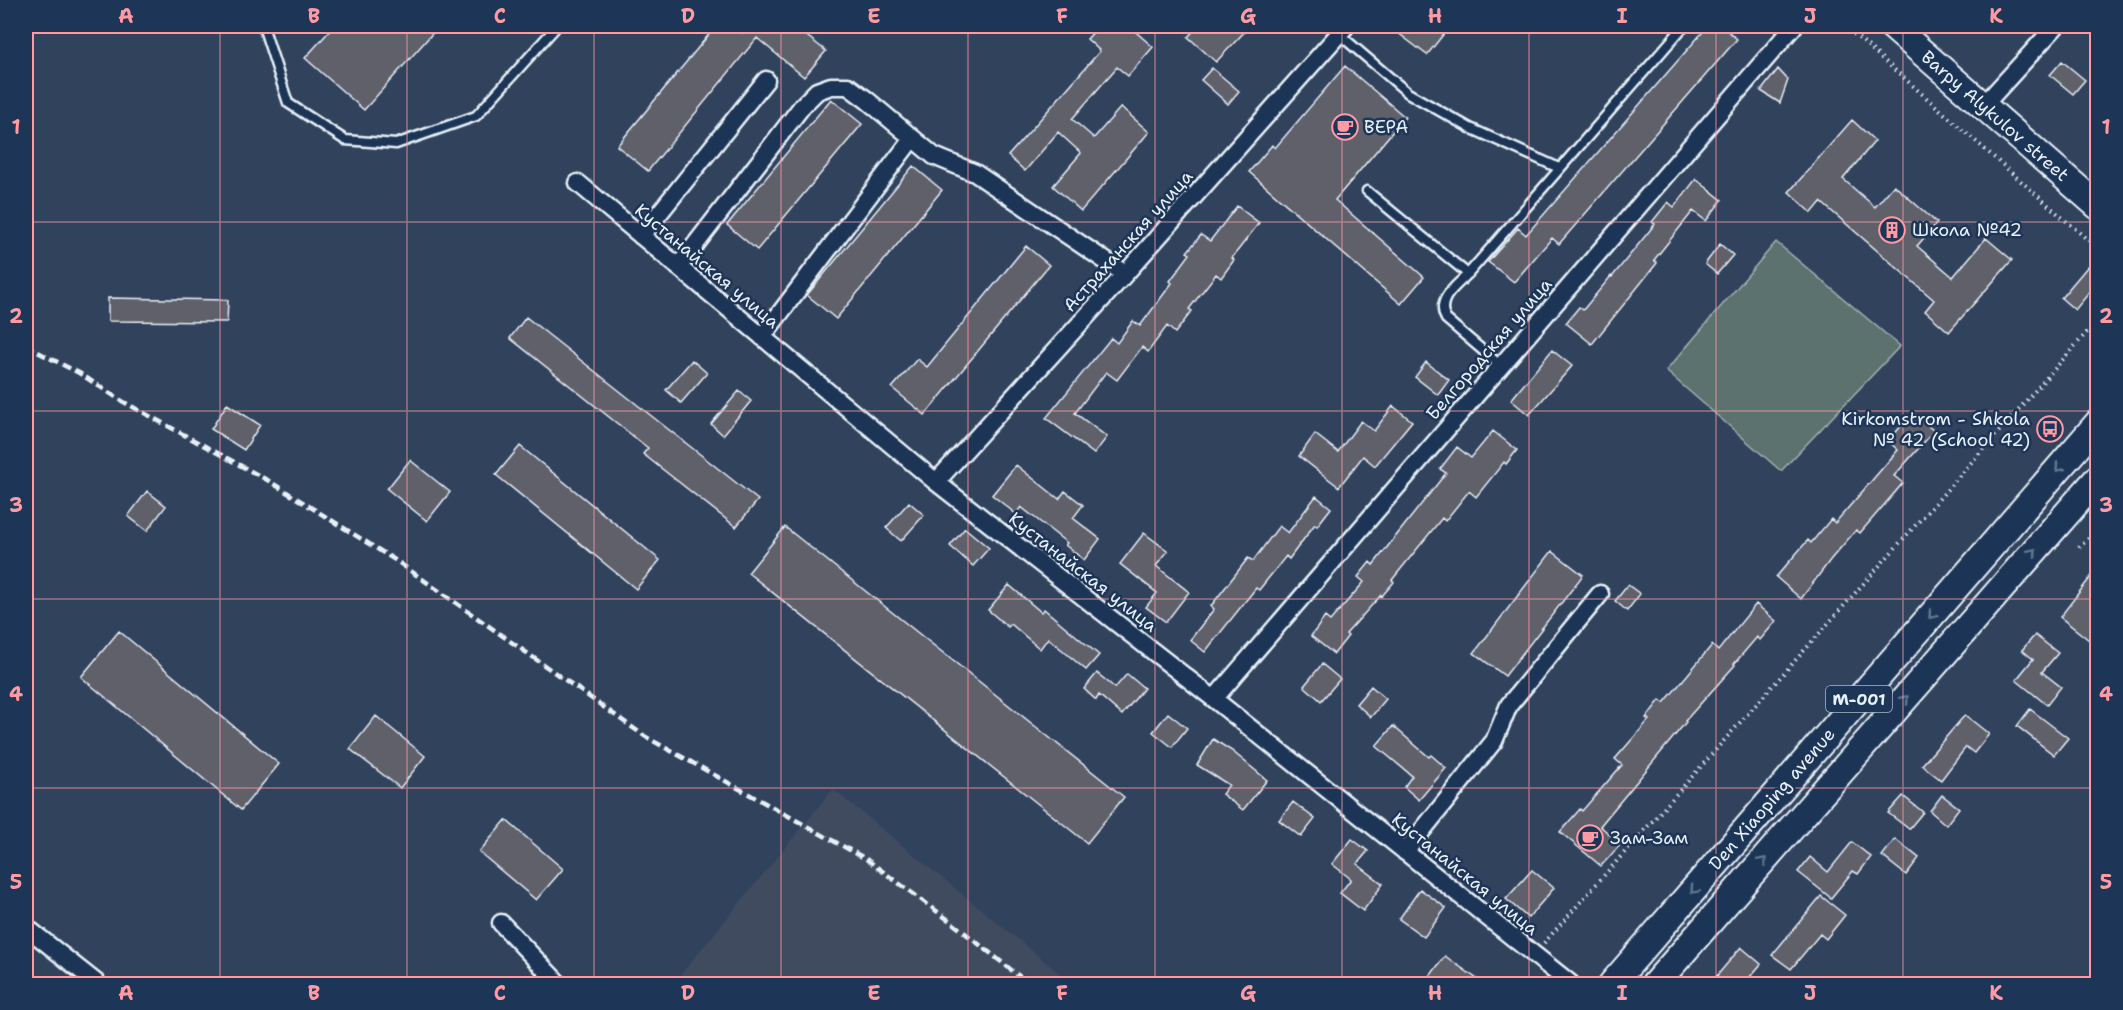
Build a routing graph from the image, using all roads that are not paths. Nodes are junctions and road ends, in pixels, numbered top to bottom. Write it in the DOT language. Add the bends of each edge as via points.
graph roads {
  1 [pos="263,26"];
  2 [pos="557,26"];
  3 [pos="1684,26"];
  4 [pos="1794,26"];
  5 [pos="1892,26"];
  6 [pos="2055,26"];
  7 [pos="1343,30"];
  8 [pos="766,80"];
  9 [pos="1983,106"];
  10 [pos="912,139"];
  11 [pos="1559,168"];
  12 [pos="578,183"];
  13 [pos="1367,191"];
  14 [pos="2097,206"];
  15 [pos="641,236"];
  16 [pos="678,267"];
  17 [pos="1125,274"];
  18 [pos="1467,274"];
  19 [pos="762,337"];
  20 [pos="1501,366"];
  21 [pos="2097,423"];
  22 [pos="2097,478"];
  23 [pos="936,482"];
  24 [pos="1600,594"];
  25 [pos="1214,699"];
  26 [pos="1405,852"];
  27 [pos="501,923"];
  28 [pos="26,927"];
  29 [pos="98,984"];
  30 [pos="559,984"];
  31 [pos="1571,984"];
  32 [pos="1612,984"];
  33 [pos="1655,984"];
  1 -- 2 [label="lane" via="288,103 345,140 396,144 476,116"];
  3 -- 11 [label="lane"];
  4 -- 20 [label="street, Белгородская улица"];
  5 -- 9 [label="main road, Barpy Alykulov street"];
  6 -- 9 [label="street"];
  7 -- 11 [label="lane" via="1408,93 1470,128"];
  7 -- 17 [label="street, Астраханская улица"];
  8 -- 15 [label="street"];
  9 -- 14 [label="main road, Barpy Alykulov street"];
  10 -- 16 [label="street" via="848,86 817,91"];
  10 -- 17 [label="street" via="934,156 975,173"];
  10 -- 19 [label="street"];
  11 -- 18 [label="lane"];
  12 -- 15 [label="street, Кустанайская улица"];
  13 -- 18 [label="lane"];
  15 -- 16 [label="street, Кустанайская улица"];
  16 -- 19 [label="street, Кустанайская улица"];
  17 -- 23 [label="street, Астраханская улица"];
  18 -- 20 [label="lane" via="1446,296 1442,312"];
  19 -- 23 [label="street, Кустанайская улица"];
  20 -- 25 [label="street, Белгородская улица"];
  21 -- 32 [label="main road, Den Xiaoping avenue / M-001, one-way"];
  33 -- 22 [label="main road, Den Xiaoping avenue / M-001, one-way"];
  23 -- 25 [label="street, Кустанайская улица"];
  24 -- 26 [label="street" via="1509,705 1494,741"];
  25 -- 26 [label="street, Кустанайская улица"];
  26 -- 31 [label="street, Кустанайская улица"];
  27 -- 30 [label="street"];
  28 -- 29 [label="street"];
}
